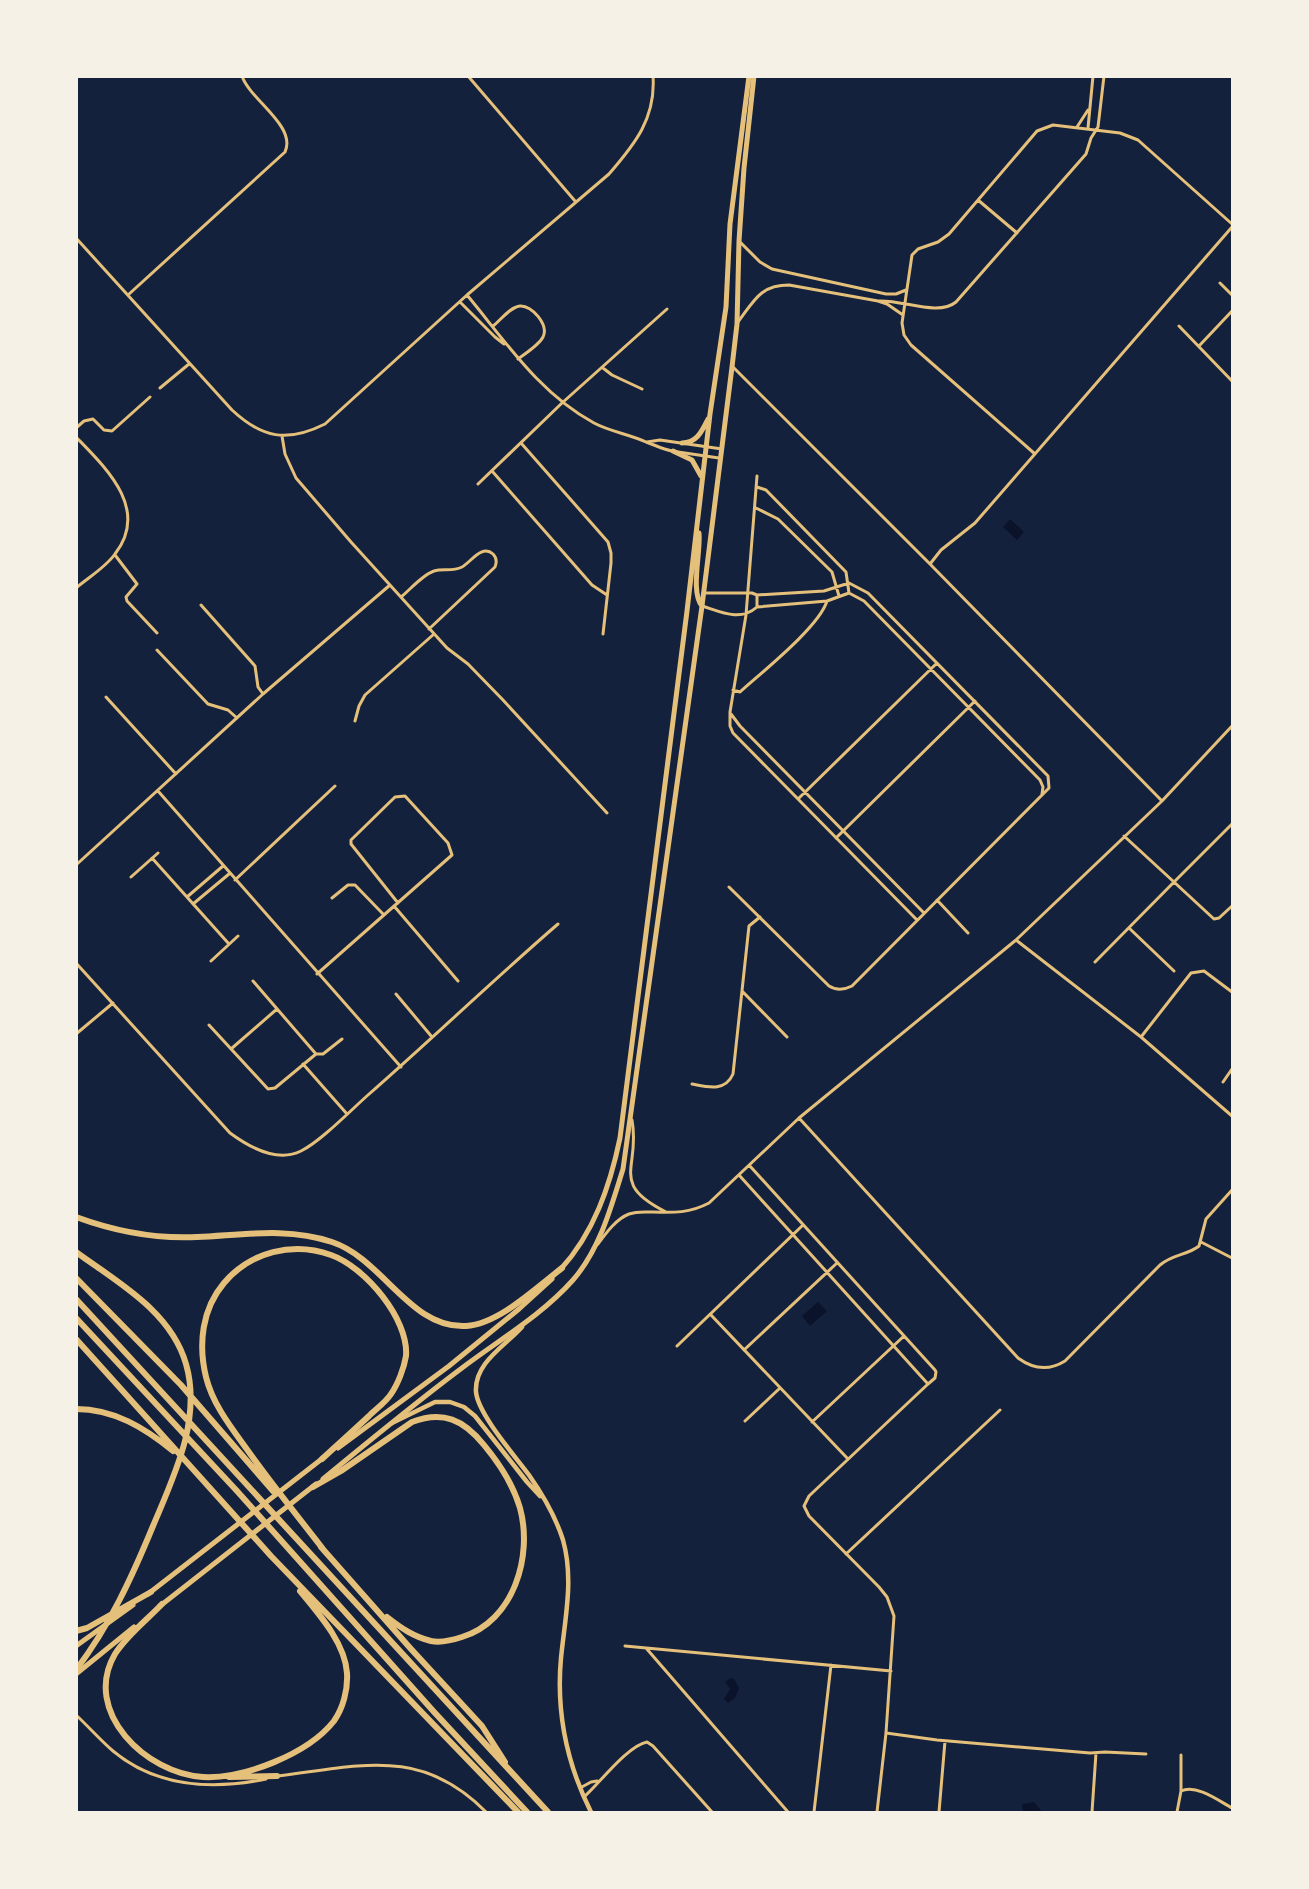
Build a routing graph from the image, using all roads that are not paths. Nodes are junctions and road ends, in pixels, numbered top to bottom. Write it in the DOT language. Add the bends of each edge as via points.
graph roads {
  1 [pos="242,76"];
  2 [pos="468,76"];
  3 [pos="653,76"];
  4 [pos="749,76"];
  5 [pos="754,76"];
  6 [pos="1093,76"];
  7 [pos="1104,76"];
  8 [pos="1089,108"];
  9 [pos="1077,128"];
  10 [pos="1088,129"];
  11 [pos="1097,130"];
  12 [pos="741,168"];
  13 [pos="978,200"];
  14 [pos="575,201"];
  15 [pos="1233,226"];
  16 [pos="1017,233"];
  17 [pos="76,238"];
  18 [pos="739,241"];
  19 [pos="1220,283"];
  20 [pos="906,290"];
  21 [pos="468,295"];
  22 [pos="1233,295"];
  23 [pos="129,296"];
  24 [pos="878,301"];
  25 [pos="460,302"];
  26 [pos="904,303"];
  27 [pos="667,309"];
  28 [pos="1233,311"];
  29 [pos="903,315"];
  30 [pos="737,324"];
  31 [pos="494,326"];
  32 [pos="1179,326"];
  33 [pos="506,345"];
  34 [pos="1199,346"];
  35 [pos="518,359"];
  36 [pos="189,363"];
  37 [pos="732,367"];
  38 [pos="603,368"];
  39 [pos="1233,381"];
  40 [pos="160,388"];
  41 [pos="642,389"];
  42 [pos="150,397"];
  43 [pos="562,403"];
  44 [pos="710,414"];
  45 [pos="76,428"];
  46 [pos="282,436"];
  47 [pos="76,437"];
  48 [pos="521,442"];
  49 [pos="647,442"];
  50 [pos="682,443"];
  51 [pos="706,447"];
  52 [pos="722,448"];
  53 [pos="673,451"];
  54 [pos="1035,454"];
  55 [pos="705,456"];
  56 [pos="721,458"];
  57 [pos="492,471"];
  58 [pos="758,476"];
  59 [pos="702,479"];
  60 [pos="478,484"];
  61 [pos="756,487"];
  62 [pos="756,508"];
  63 [pos="697,522"];
  64 [pos="115,555"];
  65 [pos="930,564"];
  66 [pos="849,583"];
  67 [pos="390,585"];
  68 [pos="836,587"];
  69 [pos="76,588"];
  70 [pos="703,593"];
  71 [pos="747,593"];
  72 [pos="849,593"];
  73 [pos="607,595"];
  74 [pos="757,595"];
  75 [pos="839,596"];
  76 [pos="401,597"];
  77 [pos="827,601"];
  78 [pos="201,605"];
  79 [pos="702,606"];
  80 [pos="757,607"];
  81 [pos="746,615"];
  82 [pos="429,629"];
  83 [pos="157,633"];
  84 [pos="434,634"];
  85 [pos="603,634"];
  86 [pos="157,650"];
  87 [pos="937,663"];
  88 [pos="930,670"];
  89 [pos="733,690"];
  90 [pos="263,694"];
  91 [pos="106,697"];
  92 [pos="975,701"];
  93 [pos="968,708"];
  94 [pos="730,712"];
  95 [pos="237,718"];
  96 [pos="356,721"];
  97 [pos="1233,726"];
  98 [pos="176,774"];
  99 [pos="335,786"];
  100 [pos="158,791"];
  101 [pos="805,791"];
  102 [pos="1042,794"];
  103 [pos="798,799"];
  104 [pos="1162,801"];
  105 [pos="607,813"];
  106 [pos="1233,824"];
  107 [pos="844,830"];
  108 [pos="1124,836"];
  109 [pos="836,838"];
  110 [pos="158,853"];
  111 [pos="152,858"];
  112 [pos="76,865"];
  113 [pos="223,866"];
  114 [pos="229,874"];
  115 [pos="131,878"];
  116 [pos="235,880"];
  117 [pos="1174,882"];
  118 [pos="729,887"];
  119 [pos="187,897"];
  120 [pos="332,898"];
  121 [pos="937,900"];
  122 [pos="398,903"];
  123 [pos="193,904"];
  124 [pos="394,906"];
  125 [pos="1233,906"];
  126 [pos="924,913"];
  127 [pos="384,915"];
  128 [pos="760,917"];
  129 [pos="917,921"];
  130 [pos="558,924"];
  131 [pos="1129,928"];
  132 [pos="968,933"];
  133 [pos="238,936"];
  134 [pos="1016,940"];
  135 [pos="229,944"];
  136 [pos="211,961"];
  137 [pos="1095,962"];
  138 [pos="76,963"];
  139 [pos="1174,971"];
  140 [pos="317,974"];
  141 [pos="253,981"];
  142 [pos="458,981"];
  143 [pos="741,991"];
  144 [pos="1233,992"];
  145 [pos="396,994"];
  146 [pos="113,1003"];
  147 [pos="277,1009"];
  148 [pos="209,1025"];
  149 [pos="76,1034"];
  150 [pos="787,1037"];
  151 [pos="1141,1037"];
  152 [pos="432,1038"];
  153 [pos="342,1039"];
  154 [pos="231,1049"];
  155 [pos="316,1054"];
  156 [pos="303,1064"];
  157 [pos="401,1067"];
  158 [pos="1233,1069"];
  159 [pos="1223,1082"];
  160 [pos="692,1084"];
  161 [pos="347,1114"];
  162 [pos="1233,1116"];
  163 [pos="631,1118"];
  164 [pos="799,1118"];
  165 [pos="749,1165"];
  166 [pos="738,1174"];
  167 [pos="1233,1190"];
  168 [pos="668,1213"];
  169 [pos="76,1217"];
  170 [pos="802,1225"];
  171 [pos="793,1234"];
  172 [pos="1201,1242"];
  173 [pos="76,1252"];
  174 [pos="589,1257"];
  175 [pos="1233,1258"];
  176 [pos="837,1263"];
  177 [pos="562,1268"];
  178 [pos="828,1272"];
  179 [pos="76,1278"];
  180 [pos="76,1299"];
  181 [pos="711,1315"];
  182 [pos="76,1318"];
  183 [pos="527,1321"];
  184 [pos="904,1336"];
  185 [pos="76,1339"];
  186 [pos="677,1346"];
  187 [pos="894,1346"];
  188 [pos="744,1350"];
  189 [pos="928,1384"];
  190 [pos="780,1388"];
  191 [pos="76,1409"];
  192 [pos="1000,1410"];
  193 [pos="745,1420"];
  194 [pos="812,1422"];
  195 [pos="390,1424"];
  196 [pos="322,1460"];
  197 [pos="848,1460"];
  198 [pos="190,1465"];
  199 [pos="313,1487"];
  200 [pos="542,1497"];
  201 [pos="323,1549"];
  202 [pos="845,1555"];
  203 [pos="271,1556"];
  204 [pos="151,1592"];
  205 [pos="162,1604"];
  206 [pos="372,1605"];
  207 [pos="76,1631"];
  208 [pos="76,1646"];
  209 [pos="626,1646"];
  210 [pos="646,1648"];
  211 [pos="831,1665"];
  212 [pos="891,1671"];
  213 [pos="76,1672"];
  214 [pos="76,1715"];
  215 [pos="886,1733"];
  216 [pos="945,1741"];
  217 [pos="1096,1753"];
  218 [pos="1146,1754"];
  219 [pos="1181,1755"];
  220 [pos="277,1776"];
  221 [pos="513,1776"];
  222 [pos="202,1777"];
  223 [pos="597,1781"];
  224 [pos="579,1788"];
  225 [pos="1181,1791"];
  226 [pos="584,1798"];
  227 [pos="1233,1808"];
  228 [pos="486,1812"];
  229 [pos="518,1812"];
  230 [pos="528,1812"];
  231 [pos="548,1812"];
  232 [pos="591,1812"];
  233 [pos="712,1812"];
  234 [pos="788,1812"];
  235 [pos="814,1812"];
  236 [pos="877,1812"];
  237 [pos="939,1812"];
  238 [pos="1092,1812"];
  239 [pos="1177,1812"];
  1 -- 23 [label="street" via="285,132 285,152"];
  2 -- 14 [label="street"];
  3 -- 14 [label="street" via="652,100 644,127 609,174"];
  4 -- 12 [label="main road"];
  5 -- 12 [label="main road"];
  6 -- 8 [label="street"];
  7 -- 11 [label="street"];
  8 -- 9 [label="street"];
  8 -- 10 [label="street"];
  9 -- 10 [label="street"];
  9 -- 13 [label="street" via="1053,125 1039,129"];
  10 -- 11 [label="street"];
  11 -- 15 [label="street" via="1138,140"];
  11 -- 16 [label="street" via="1086,154"];
  12 -- 18 [label="main road"];
  12 -- 44 [label="main road" via="730,224 726,307"];
  13 -- 16 [label="street"];
  13 -- 20 [label="street" via="944,238 916,251 910,261"];
  14 -- 21 [label="street"];
  15 -- 54 [label="street"];
  16 -- 26 [label="street" via="952,306 942,309"];
  17 -- 23 [label="street"];
  18 -- 20 [label="street" via="760,262 778,271 886,294"];
  18 -- 30 [label="main road"];
  19 -- 22 [label="street"];
  20 -- 26 [label="street"];
  21 -- 25 [label="street"];
  21 -- 31 [label="street"];
  23 -- 36 [label="street"];
  24 -- 26 [label="street"];
  24 -- 29 [label="street"];
  24 -- 30 [label="street" via="777,285 756,296"];
  25 -- 33 [label="street"];
  25 -- 46 [label="street" via="325,424 308,432"];
  26 -- 29 [label="street"];
  27 -- 38 [label="street"];
  28 -- 34 [label="street"];
  29 -- 54 [label="street" via="902,330 907,340"];
  30 -- 37 [label="main road"];
  31 -- 33 [label="street"];
  31 -- 35 [label="street" via="517,306 531,309 542,322 542,339"];
  32 -- 34 [label="street"];
  33 -- 35 [label="street"];
  34 -- 39 [label="street"];
  35 -- 43 [label="street"];
  36 -- 40 [label="street"];
  36 -- 46 [label="street" via="248,425"];
  37 -- 52 [label="main road"];
  37 -- 65 [label="street"];
  38 -- 41 [label="street"];
  38 -- 43 [label="street"];
  42 -- 45 [label="street" via="112,431 104,430 93,419"];
  43 -- 48 [label="street"];
  43 -- 49 [label="street" via="597,424"];
  44 -- 50 [label="main road" via="700,434"];
  44 -- 51 [label="main road"];
  46 -- 67 [label="street" via="296,478"];
  47 -- 64 [label="street" via="110,473 125,502 124,538"];
  48 -- 57 [label="street"];
  48 -- 73 [label="street" via="606,538 612,558"];
  49 -- 50 [label="street"];
  49 -- 53 [label="street"];
  50 -- 51 [label="street"];
  51 -- 52 [label="street"];
  51 -- 55 [label="main road"];
  52 -- 56 [label="main road"];
  53 -- 55 [label="street"];
  53 -- 59 [label="main road" via="692,460"];
  54 -- 65 [label="street" via="975,523 940,550"];
  55 -- 56 [label="street"];
  55 -- 59 [label="main road"];
  56 -- 70 [label="main road"];
  57 -- 60 [label="street"];
  57 -- 73 [label="street" via="588,581"];
  58 -- 61 [label="street"];
  59 -- 63 [label="main road"];
  61 -- 62 [label="street"];
  61 -- 66 [label="street" via="766,490 846,572"];
  62 -- 68 [label="street" via="778,519 832,572"];
  62 -- 71 [label="street"];
  63 -- 79 [label="main road" via="696,595"];
  63 -- 177 [label="main road" via="620,1138 593,1223 576,1253"];
  64 -- 69 [label="street"];
  64 -- 83 [label="street" via="137,581 127,601"];
  65 -- 104 [label="street"];
  66 -- 68 [label="street"];
  66 -- 72 [label="street"];
  66 -- 87 [label="street" via="868,593"];
  67 -- 76 [label="street"];
  67 -- 90 [label="street"];
  68 -- 74 [label="street"];
  68 -- 75 [label="street"];
  70 -- 71 [label="street"];
  70 -- 79 [label="main road"];
  71 -- 74 [label="street"];
  71 -- 81 [label="street"];
  72 -- 75 [label="street"];
  72 -- 88 [label="street" via="864,601"];
  73 -- 85 [label="street"];
  74 -- 80 [label="street"];
  75 -- 77 [label="street"];
  76 -- 82 [label="street"];
  76 -- 82 [label="street" via="434,571 461,568 481,552 494,555 495,567"];
  77 -- 80 [label="street"];
  77 -- 89 [label="street" via="812,625 740,692"];
  78 -- 90 [label="street" via="255,666"];
  79 -- 81 [label="street"];
  79 -- 163 [label="main road"];
  80 -- 81 [label="street"];
  81 -- 89 [label="street"];
  82 -- 84 [label="street"];
  84 -- 96 [label="street" via="365,695"];
  84 -- 105 [label="street" via="495,692"];
  86 -- 95 [label="street" via="208,704 228,710"];
  87 -- 88 [label="street"];
  87 -- 92 [label="street"];
  88 -- 93 [label="street"];
  88 -- 101 [label="street"];
  89 -- 94 [label="street"];
  90 -- 95 [label="street"];
  91 -- 98 [label="street"];
  92 -- 93 [label="street"];
  92 -- 102 [label="street" via="1048,776 1049,788"];
  93 -- 102 [label="street" via="1040,780"];
  93 -- 107 [label="street"];
  94 -- 101 [label="street"];
  94 -- 103 [label="street" via="733,733"];
  95 -- 98 [label="street"];
  97 -- 104 [label="street"];
  98 -- 100 [label="street"];
  99 -- 116 [label="street"];
  100 -- 112 [label="street"];
  100 -- 113 [label="street"];
  101 -- 103 [label="street"];
  101 -- 107 [label="street"];
  102 -- 121 [label="street"];
  103 -- 109 [label="street"];
  104 -- 108 [label="street"];
  106 -- 117 [label="street"];
  107 -- 109 [label="street"];
  107 -- 126 [label="street"];
  108 -- 117 [label="street"];
  108 -- 134 [label="street"];
  109 -- 129 [label="street"];
  110 -- 111 [label="street"];
  111 -- 115 [label="street"];
  111 -- 119 [label="street"];
  113 -- 114 [label="street"];
  113 -- 119 [label="street"];
  114 -- 116 [label="street"];
  114 -- 123 [label="street"];
  116 -- 140 [label="street"];
  117 -- 125 [label="street" via="1214,919"];
  117 -- 131 [label="street"];
  118 -- 128 [label="street"];
  119 -- 123 [label="street"];
  120 -- 127 [label="street" via="348,885 355,885"];
  121 -- 126 [label="street"];
  121 -- 132 [label="street"];
  122 -- 122 [label="street" via="452,855 448,843 400,795 351,840"];
  122 -- 124 [label="street"];
  123 -- 135 [label="street"];
  124 -- 127 [label="street"];
  124 -- 142 [label="street"];
  126 -- 129 [label="street"];
  127 -- 140 [label="street"];
  128 -- 129 [label="street" via="829,986 842,990 852,986"];
  128 -- 143 [label="street" via="749,926"];
  130 -- 152 [label="street"];
  131 -- 137 [label="street"];
  131 -- 139 [label="street"];
  133 -- 135 [label="street"];
  134 -- 151 [label="street"];
  134 -- 164 [label="street"];
  135 -- 136 [label="street"];
  138 -- 146 [label="street"];
  140 -- 157 [label="street"];
  141 -- 147 [label="street"];
  143 -- 150 [label="street"];
  143 -- 160 [label="street" via="730,1080 715,1088"];
  144 -- 151 [label="street" via="1204,971 1191,973"];
  145 -- 152 [label="street"];
  146 -- 149 [label="street"];
  146 -- 161 [label="street" via="230,1133 245,1144 265,1153 301,1151"];
  147 -- 154 [label="street"];
  147 -- 155 [label="street"];
  148 -- 154 [label="street"];
  151 -- 162 [label="street"];
  152 -- 157 [label="street"];
  153 -- 155 [label="street" via="323,1054"];
  154 -- 156 [label="street" via="268,1089 275,1088"];
  155 -- 156 [label="street"];
  156 -- 161 [label="street"];
  157 -- 161 [label="street"];
  158 -- 159 [label="street"];
  163 -- 168 [label="street" via="635,1137 631,1183 647,1203"];
  163 -- 174 [label="main road" via="623,1169 603,1230"];
  164 -- 165 [label="street"];
  164 -- 172 [label="street" via="1018,1358 1030,1365 1045,1368 1065,1361 1160,1265 1172,1256 1195,1249"];
  165 -- 166 [label="street"];
  165 -- 170 [label="street"];
  166 -- 168 [label="street" via="717,1196 696,1210"];
  166 -- 171 [label="street"];
  167 -- 172 [label="street" via="1206,1219"];
  168 -- 174 [label="street" via="629,1214 611,1227"];
  169 -- 177 [label="highway" via="149,1235 194,1237 274,1232 334,1242 358,1254 420,1312 445,1324 467,1326 499,1314"];
  170 -- 171 [label="street"];
  170 -- 176 [label="street"];
  171 -- 178 [label="street"];
  171 -- 181 [label="street"];
  172 -- 175 [label="street"];
  173 -- 213 [label="highway" via="133,1292 161,1321 186,1364 189,1402 185,1441 173,1478 124,1593"];
  174 -- 183 [label="main road" via="567,1286"];
  176 -- 178 [label="street"];
  176 -- 184 [label="street"];
  177 -- 196 [label="main road" via="519,1310"];
  178 -- 187 [label="street"];
  178 -- 188 [label="street"];
  179 -- 201 [label="highway" via="181,1385"];
  180 -- 221 [label="highway"];
  181 -- 186 [label="street"];
  181 -- 188 [label="street"];
  182 -- 230 [label="highway"];
  183 -- 195 [label="main road"];
  183 -- 200 [label="street" via="482,1368 476,1395 484,1414"];
  184 -- 187 [label="street"];
  184 -- 189 [label="street" via="936,1372"];
  185 -- 198 [label="highway"];
  187 -- 189 [label="street"];
  187 -- 194 [label="street"];
  188 -- 190 [label="street"];
  189 -- 197 [label="street"];
  190 -- 193 [label="street"];
  190 -- 194 [label="street"];
  191 -- 198 [label="highway" via="119,1416 145,1430"];
  192 -- 202 [label="street"];
  194 -- 197 [label="street"];
  195 -- 199 [label="main road"];
  195 -- 200 [label="street" via="435,1402 464,1407 476,1416"];
  196 -- 201 [label="highway" via="390,1395 406,1356 403,1334 390,1308 357,1270 332,1255 280,1250 256,1257 234,1272 217,1292 206,1313 202,1336 206,1377 223,1416"];
  196 -- 204 [label="main road"];
  197 -- 202 [label="street" via="809,1496 804,1506"];
  198 -- 203 [label="highway"];
  199 -- 205 [label="main road"];
  199 -- 206 [label="highway" via="424,1418 444,1418 463,1424 507,1477 520,1508 522,1563 510,1597 486,1625 459,1639 433,1641 406,1632"];
  200 -- 224 [label="street" via="558,1527 567,1561 561,1703 568,1753"];
  201 -- 206 [label="highway"];
  202 -- 212 [label="street" via="879,1587 893,1610"];
  203 -- 222 [label="highway" via="315,1609 341,1649 347,1673 344,1702 333,1721 285,1757 262,1768"];
  203 -- 229 [label="highway"];
  204 -- 207 [label="highway"];
  204 -- 208 [label="main road"];
  205 -- 213 [label="main road"];
  205 -- 222 [label="highway" via="115,1655 108,1671 109,1708 115,1724 130,1743 172,1770"];
  206 -- 221 [label="highway" via="482,1726"];
  209 -- 210 [label="street"];
  210 -- 211 [label="street"];
  210 -- 234 [label="street"];
  211 -- 212 [label="street"];
  211 -- 235 [label="street"];
  212 -- 215 [label="street"];
  214 -- 220 [label="street" via="112,1750 162,1778 194,1785 223,1785"];
  215 -- 216 [label="street"];
  215 -- 236 [label="street"];
  216 -- 217 [label="street"];
  216 -- 237 [label="street"];
  217 -- 218 [label="street"];
  217 -- 238 [label="street"];
  219 -- 225 [label="street"];
  220 -- 222 [label="highway"];
  220 -- 228 [label="street" via="369,1765 408,1767 454,1785"];
  221 -- 231 [label="highway"];
  223 -- 224 [label="street"];
  223 -- 226 [label="street"];
  223 -- 233 [label="street" via="647,1742"];
  224 -- 226 [label="street"];
  225 -- 227 [label="street" via="1194,1789"];
  225 -- 239 [label="street"];
  226 -- 232 [label="street"];
}
